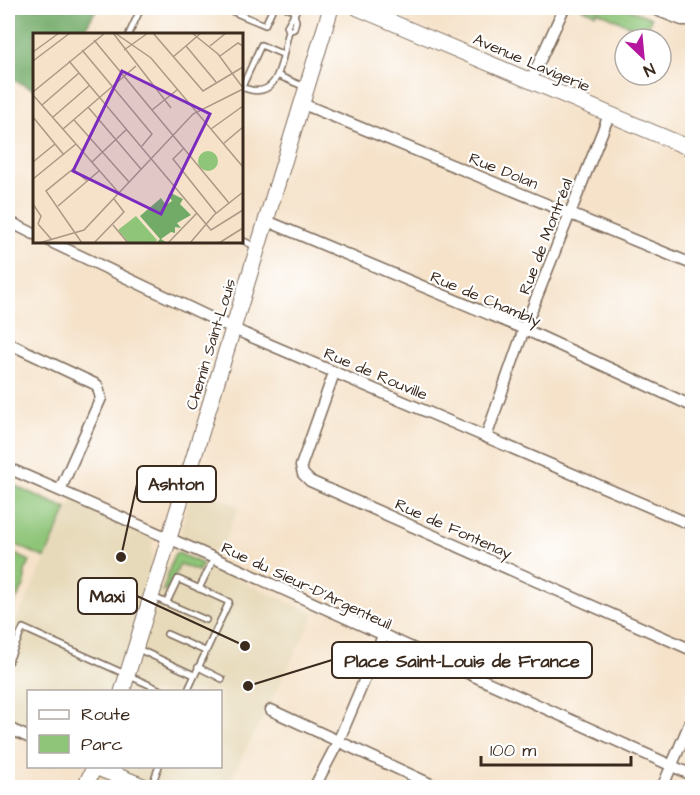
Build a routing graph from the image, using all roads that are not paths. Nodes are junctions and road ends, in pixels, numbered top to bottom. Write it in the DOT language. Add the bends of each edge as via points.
graph roads {
  1 [pos="141,8"];
  2 [pos="224,8"];
  3 [pos="273,8"];
  4 [pos="287,8"];
  5 [pos="331,8"];
  6 [pos="358,8"];
  7 [pos="564,8"];
  8 [pos="651,8"];
  9 [pos="693,20"];
  10 [pos="129,33"];
  11 [pos="282,54"];
  12 [pos="279,76"];
  13 [pos="531,80"];
  14 [pos="243,85"];
  15 [pos="243,87"];
  16 [pos="308,88"];
  17 [pos="303,104"];
  18 [pos="609,115"];
  19 [pos="693,149"];
  20 [pos="570,214"];
  21 [pos="8,221"];
  22 [pos="267,221"];
  23 [pos="33,234"];
  24 [pos="243,240"];
  25 [pos="53,243"];
  26 [pos="258,248"];
  27 [pos="693,264"];
  28 [pos="234,329"];
  29 [pos="524,329"];
  30 [pos="8,343"];
  31 [pos="334,373"];
  32 [pos="693,406"];
  33 [pos="486,437"];
  34 [pos="8,468"];
  35 [pos="60,489"];
  36 [pos="693,525"];
  37 [pos="169,539"];
  38 [pos="214,558"];
  39 [pos="199,589"];
  40 [pos="151,597"];
  41 [pos="167,602"];
  42 [pos="206,620"];
  43 [pos="167,634"];
  44 [pos="383,636"];
  45 [pos="135,648"];
  46 [pos="693,650"];
  47 [pos="206,651"];
  48 [pos="8,663"];
  49 [pos="198,668"];
  50 [pos="194,675"];
  51 [pos="127,676"];
  52 [pos="222,678"];
  53 [pos="123,690"];
  54 [pos="161,690"];
  55 [pos="188,690"];
  56 [pos="271,710"];
  57 [pos="693,718"];
  58 [pos="8,728"];
  59 [pos="27,737"];
  60 [pos="338,741"];
  61 [pos="672,766"];
  62 [pos="94,768"];
  63 [pos="98,768"];
  64 [pos="158,768"];
  65 [pos="693,775"];
  66 [pos="84,788"];
  67 [pos="149,788"];
  68 [pos="314,788"];
  69 [pos="439,788"];
  70 [pos="662,788"];
  1 -- 10 [label="lane"];
  2 -- 3 [label="lane" via="265,25"];
  4 -- 11 [label="lane" via="296,11 296,21"];
  5 -- 16 [label="street, Chemin Saint-Louis"];
  6 -- 13 [label="street, Avenue Lavigerie"];
  7 -- 13 [label="street"];
  8 -- 9 [label="street" via="682,20"];
  11 -- 12 [label="lane"];
  11 -- 14 [label="lane" via="261,45"];
  12 -- 15 [label="lane" via="256,93"];
  12 -- 16 [label="lane"];
  13 -- 18 [label="street, Avenue Lavigerie"];
  16 -- 17 [label="street, Chemin Saint-Louis"];
  17 -- 20 [label="street, Rue Dolan"];
  17 -- 22 [label="street, Chemin Saint-Louis"];
  18 -- 19 [label="street, Avenue Lavigerie"];
  18 -- 20 [label="street, Rue de Montréal"];
  20 -- 27 [label="street, Rue Dolan"];
  20 -- 29 [label="street, Rue de Montréal"];
  21 -- 23 [label="street"];
  22 -- 26 [label="street, Chemin Saint-Louis"];
  22 -- 29 [label="street, Rue de Chambly"];
  24 -- 26 [label="lane"];
  25 -- 28 [label="street, Rue de Rouville"];
  26 -- 28 [label="street, Chemin Saint-Louis"];
  28 -- 31 [label="street, Rue de Rouville"];
  28 -- 37 [label="street, Chemin Saint-Louis"];
  29 -- 32 [label="street, Rue de Chambly"];
  29 -- 33 [label="street, Rue de Montréal"];
  30 -- 35 [label="street" via="97,384 100,398"];
  31 -- 33 [label="street, Rue de Rouville"];
  31 -- 46 [label="street, Rue de Fontenay" via="301,466 310,481"];
  33 -- 36 [label="street, Rue de Rouville"];
  34 -- 35 [label="street, Rue du Sieur-D'Argenteuil"];
  35 -- 37 [label="street, Rue du Sieur-D'Argenteuil"];
  37 -- 38 [label="street, Rue du Sieur-D'Argenteuil"];
  37 -- 40 [label="street, Chemin Saint-Louis"];
  38 -- 39 [label="lane"];
  38 -- 44 [label="street, Rue du Sieur-D'Argenteuil"];
  39 -- 41 [label="lane" via="178,579"];
  39 -- 47 [label="lane" via="229,602"];
  40 -- 41 [label="lane"];
  40 -- 45 [label="street, Chemin Saint-Louis"];
  41 -- 42 [label="lane"];
  43 -- 47 [label="lane"];
  44 -- 60 [label="street"];
  44 -- 61 [label="street, Rue du Sieur-D'Argenteuil"];
  45 -- 50 [label="lane"];
  45 -- 51 [label="street, Chemin Saint-Louis"];
  47 -- 49 [label="lane"];
  48 -- 51 [label="lane" via="23,628"];
  49 -- 50 [label="lane"];
  49 -- 52 [label="lane"];
  50 -- 55 [label="lane"];
  51 -- 53 [label="street, Chemin Saint-Louis"];
  51 -- 54 [label="lane"];
  56 -- 60 [label="street"];
  57 -- 61 [label="street"];
  58 -- 59 [label="street"];
  60 -- 68 [label="street"];
  60 -- 69 [label="street"];
  61 -- 65 [label="street, Rue du Sieur-D'Argenteuil"];
  61 -- 70 [label="street"];
  62 -- 66 [label="street"];
  63 -- 67 [label="street"];
  64 -- 67 [label="lane"];
}
